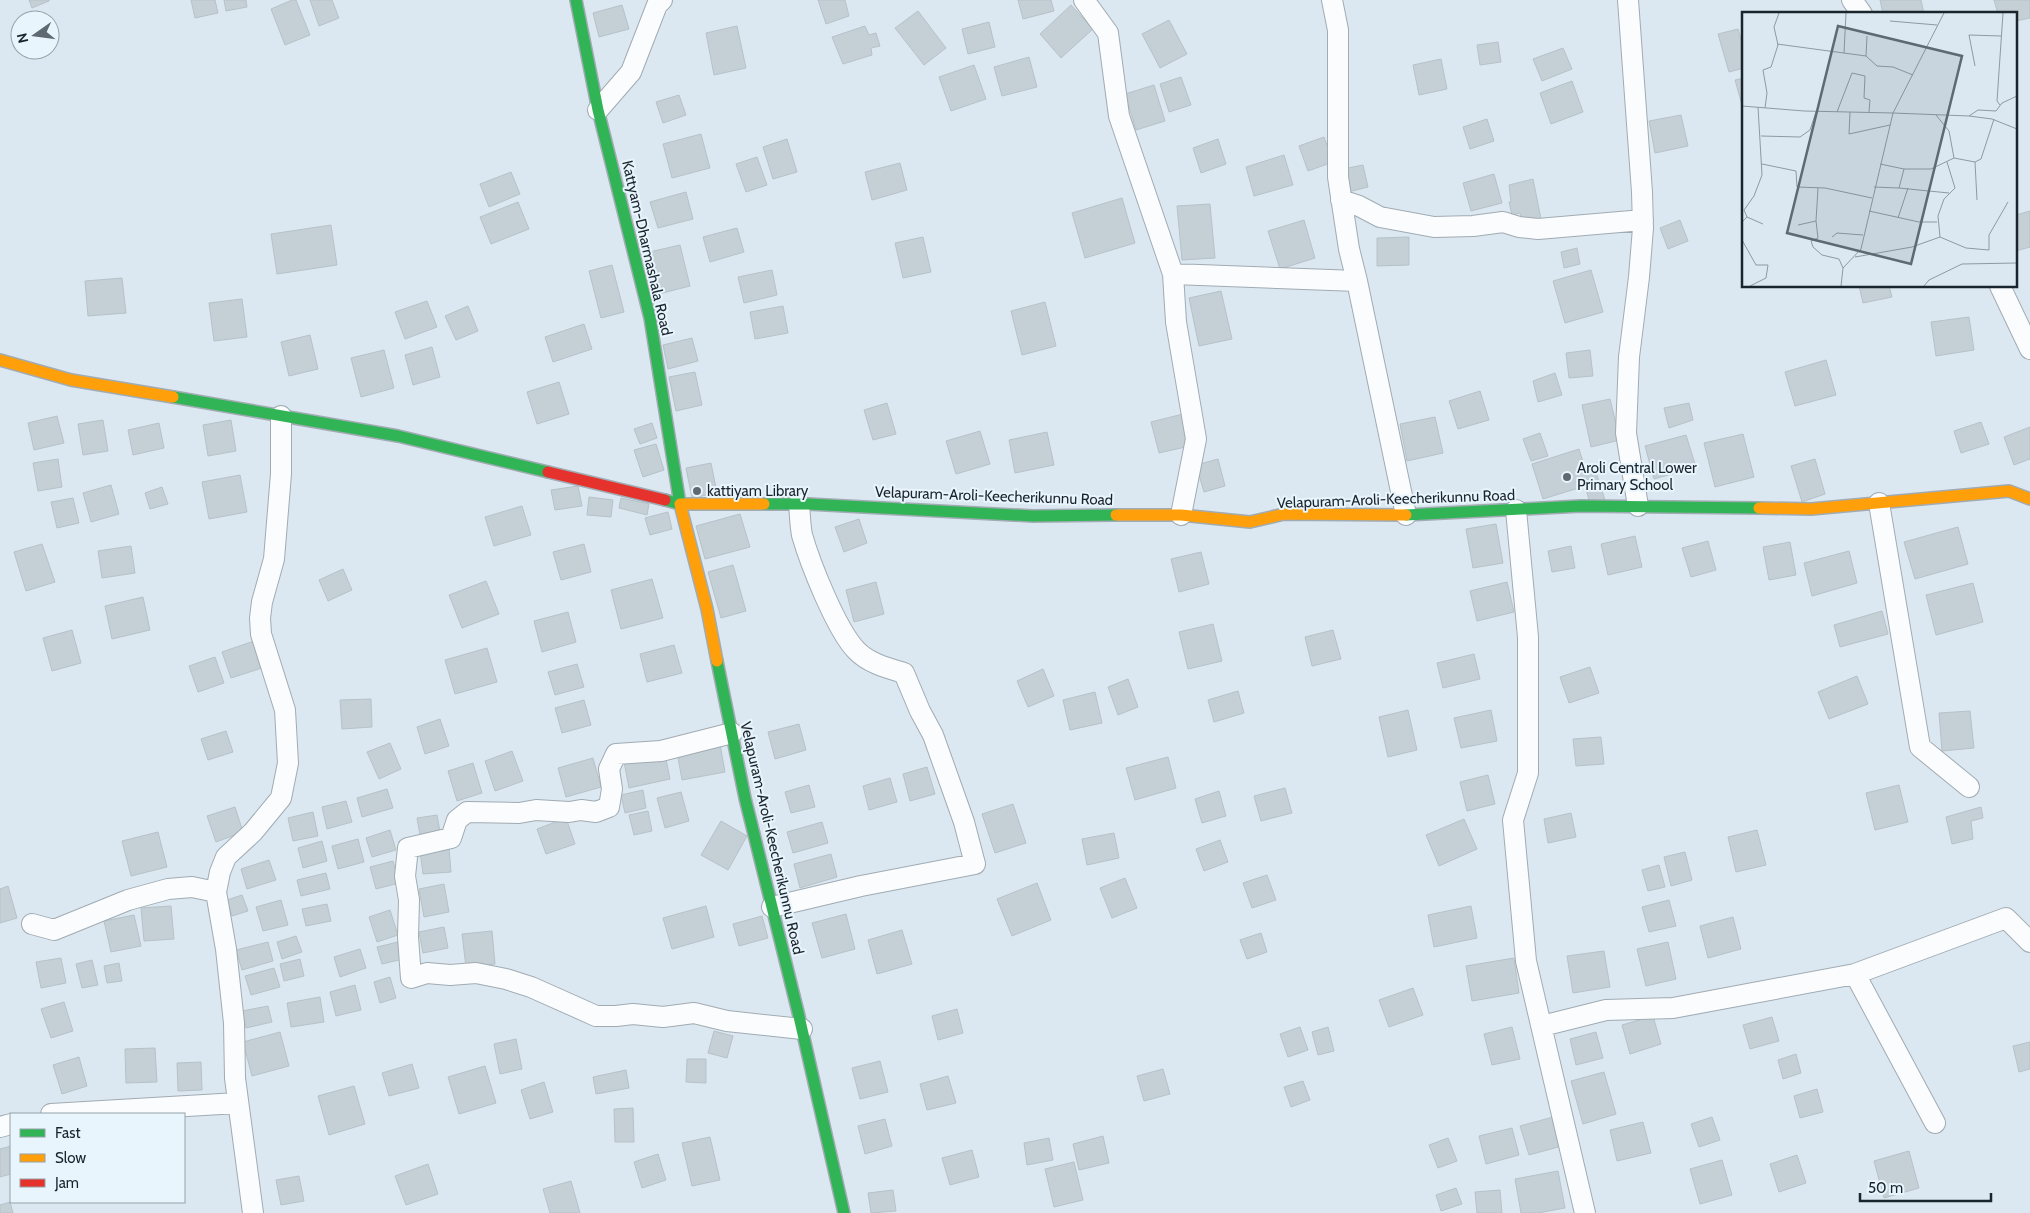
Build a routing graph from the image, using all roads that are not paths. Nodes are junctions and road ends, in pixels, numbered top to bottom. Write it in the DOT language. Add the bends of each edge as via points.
graph roads {
  1 [pos="576,0"];
  2 [pos="662,0"];
  3 [pos="1084,0"];
  4 [pos="1332,0"];
  5 [pos="1628,0"];
  6 [pos="1852,0"];
  7 [pos="1861,12"];
  8 [pos="598,110"];
  9 [pos="1341,200"];
  10 [pos="1643,220"];
  11 [pos="1173,274"];
  12 [pos="1357,281"];
  13 [pos="2001,288"];
  14 [pos="2030,349"];
  15 [pos="0,360"];
  16 [pos="281,416"];
  17 [pos="2030,499"];
  18 [pos="1879,503"];
  19 [pos="680,504"];
  20 [pos="799,504"];
  21 [pos="1638,506"];
  22 [pos="1516,510"];
  23 [pos="1181,515"];
  24 [pos="1406,515"];
  25 [pos="732,733"];
  26 [pos="1969,787"];
  27 [pos="216,892"];
  28 [pos="772,907"];
  29 [pos="32,924"];
  30 [pos="2030,942"];
  31 [pos="1855,974"];
  32 [pos="1542,1026"];
  33 [pos="802,1029"];
  34 [pos="238,1103"];
  35 [pos="68,1113"];
  36 [pos="1935,1123"];
  37 [pos="253,1213"];
  38 [pos="844,1213"];
  39 [pos="1585,1213"];
  1 -- 8 [label="street, Kattyam-Dharmashala Road"];
  2 -- 8 [label="street" via="657,5 631,72"];
  3 -- 11 [label="street" via="1108,33 1119,116"];
  4 -- 9 [label="street" via="1338,30 1338,177"];
  5 -- 10 [label="street"];
  6 -- 7 [label="street"];
  8 -- 19 [label="street, Kattyam-Dharmashala Road" via="650,318"];
  9 -- 10 [label="street" via="1380,217 1434,227 1503,222 1538,229"];
  9 -- 12 [label="street"];
  10 -- 21 [label="street" via="1629,357 1626,433"];
  11 -- 12 [label="street"];
  11 -- 23 [label="street" via="1176,322 1196,439"];
  12 -- 24 [label="street"];
  13 -- 14 [label="street"];
  15 -- 16 [label="street" via="71,380"];
  16 -- 19 [label="street" via="398,436"];
  16 -- 27 [label="street" via="281,474 274,559 260,618 261,634 284,710 288,763 281,798 253,832 226,857"];
  17 -- 18 [label="street, Velapuram-Aroli-Keecherikunnu Road" via="2010,491"];
  18 -- 21 [label="street, Velapuram-Aroli-Keecherikunnu Road" via="1811,509"];
  18 -- 26 [label="street" via="1920,747"];
  19 -- 20 [label="street, Velapuram-Aroli-Keecherikunnu Road"];
  19 -- 25 [label="street, Velapuram-Aroli-Keecherikunnu Road" via="707,609"];
  20 -- 23 [label="street, Velapuram-Aroli-Keecherikunnu Road" via="1034,516"];
  20 -- 28 [label="street" via="802,534 838,624 856,651 878,666 904,673 933,735 964,822 975,864"];
  21 -- 22 [label="street, Velapuram-Aroli-Keecherikunnu Road"];
  22 -- 24 [label="street, Velapuram-Aroli-Keecherikunnu Road"];
  22 -- 32 [label="street" via="1528,637 1528,773 1513,820 1526,961"];
  23 -- 24 [label="street, Velapuram-Aroli-Keecherikunnu Road" via="1250,522 1284,514"];
  25 -- 28 [label="street, Velapuram-Aroli-Keecherikunnu Road"];
  25 -- 33 [label="street" via="661,751 616,754 609,769 612,789 609,807 596,812 467,812 457,820 451,838 408,848 405,876 409,900 411,978 427,973 506,978 596,1016 633,1014 663,1017 694,1013"];
  27 -- 29 [label="street" via="192,887 168,888 128,900 54,930"];
  27 -- 34 [label="street" via="234,1023"];
  28 -- 33 [label="street, Velapuram-Aroli-Keecherikunnu Road"];
  30 -- 31 [label="street" via="2006,918"];
  31 -- 32 [label="street" via="1673,1008 1606,1010"];
  31 -- 36 [label="street"];
  32 -- 39 [label="street"];
  33 -- 38 [label="street, Velapuram-Aroli-Keecherikunnu Road"];
  34 -- 35 [label="street"];
  34 -- 37 [label="street"];
}
